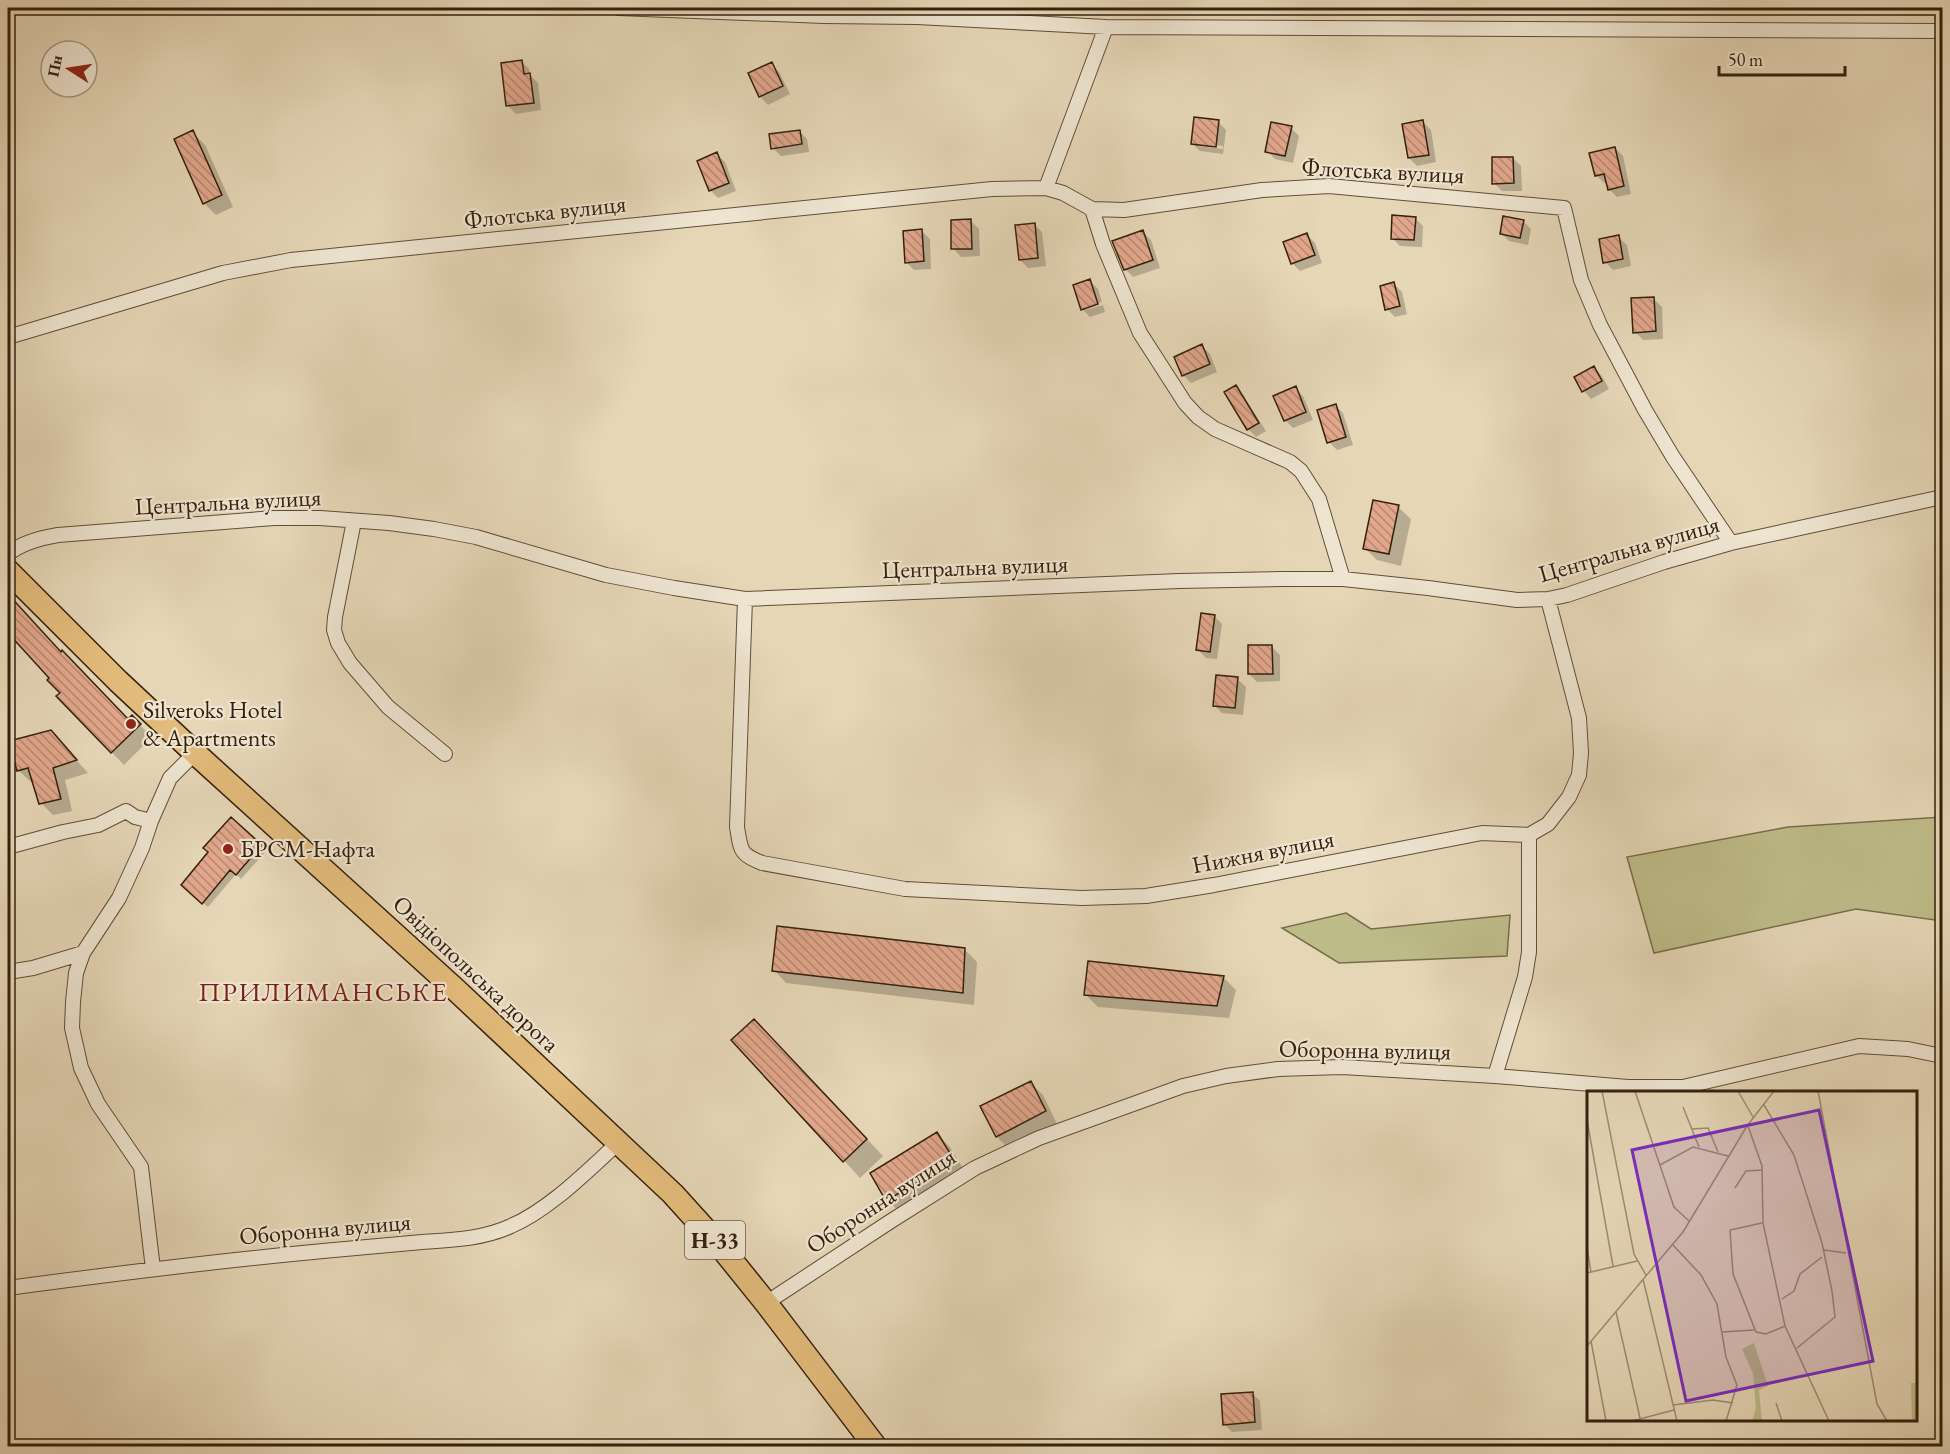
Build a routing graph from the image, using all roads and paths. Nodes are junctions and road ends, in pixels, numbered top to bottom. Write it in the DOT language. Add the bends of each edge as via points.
graph roads {
  1 [pos="618,8"];
  2 [pos="1106,27"];
  3 [pos="1942,31"];
  4 [pos="1046,188"];
  5 [pos="1092,208"];
  6 [pos="8,338"];
  7 [pos="1942,496"];
  8 [pos="354,521"];
  9 [pos="1731,543"];
  10 [pos="8,554"];
  11 [pos="8,571"];
  12 [pos="1343,579"];
  13 [pos="745,599"];
  14 [pos="1548,599"];
  15 [pos="195,753"];
  16 [pos="444,754"];
  17 [pos="151,821"];
  18 [pos="1528,835"];
  19 [pos="8,847"];
  20 [pos="83,953"];
  21 [pos="8,972"];
  22 [pos="1942,1056"];
  23 [pos="1495,1076"];
  24 [pos="618,1143"];
  25 [pos="153,1269"];
  26 [pos="8,1288"];
  27 [pos="766,1303"];
  28 [pos="875,1446"];
  1 -- 2 [label="street"];
  2 -- 3 [label="street"];
  2 -- 4 [label="street"];
  4 -- 5 [label="street, Флотська вулиця"];
  4 -- 6 [label="street, Флотська вулиця" via="992,189 291,260 223,273"];
  5 -- 9 [label="street, Флотська вулиця" via="1124,210 1262,190 1329,186 1564,208 1581,280 1600,325 1645,410"];
  5 -- 12 [label="street" via="1140,333 1185,403 1215,429 1290,462 1301,471 1319,499"];
  7 -- 9 [label="street, Центральна вулиця"];
  8 -- 10 [label="street, Центральна вулиця" via="274,518 58,535"];
  8 -- 13 [label="street, Центральна вулиця" via="455,533 606,574"];
  8 -- 16 [label="street" via="335,617 338,643 388,707"];
  9 -- 14 [label="street, Центральна вулиця"];
  11 -- 15 [label="main road, Овідіопольська дорога / Н-33"];
  12 -- 13 [label="street, Центральна вулиця" via="1189,580"];
  12 -- 14 [label="street, Центральна вулиця" via="1517,600"];
  13 -- 18 [label="street, Нижня вулиця" via="737,827 740,846 747,857 762,863 905,889 1082,898 1157,894 1482,833"];
  14 -- 18 [label="street" via="1579,718 1581,753 1579,775 1569,797 1548,824"];
  15 -- 17 [label="street" via="170,778"];
  15 -- 24 [label="main road, Овідіопольська дорога / Н-33"];
  17 -- 19 [label="street" via="126,811 98,825"];
  17 -- 20 [label="street" via="118,898"];
  18 -- 23 [label="street" via="1529,952"];
  20 -- 21 [label="street"];
  20 -- 25 [label="street" via="76,973 72,1028 81,1068 98,1104 141,1167"];
  22 -- 23 [label="street, Оборонна вулиця" via="1859,1046 1683,1088"];
  23 -- 27 [label="street, Оборонна вулиця" via="1331,1067 1278,1069 1183,1086 1039,1138 975,1168"];
  24 -- 25 [label="street, Оборонна вулиця" via="534,1213 491,1234"];
  24 -- 27 [label="main road, Овідіопольська дорога / Н-33" via="688,1210"];
  25 -- 26 [label="street, Оборонна вулиця"];
  27 -- 28 [label="main road, Овідіопольська дорога / Н-33"];
}
